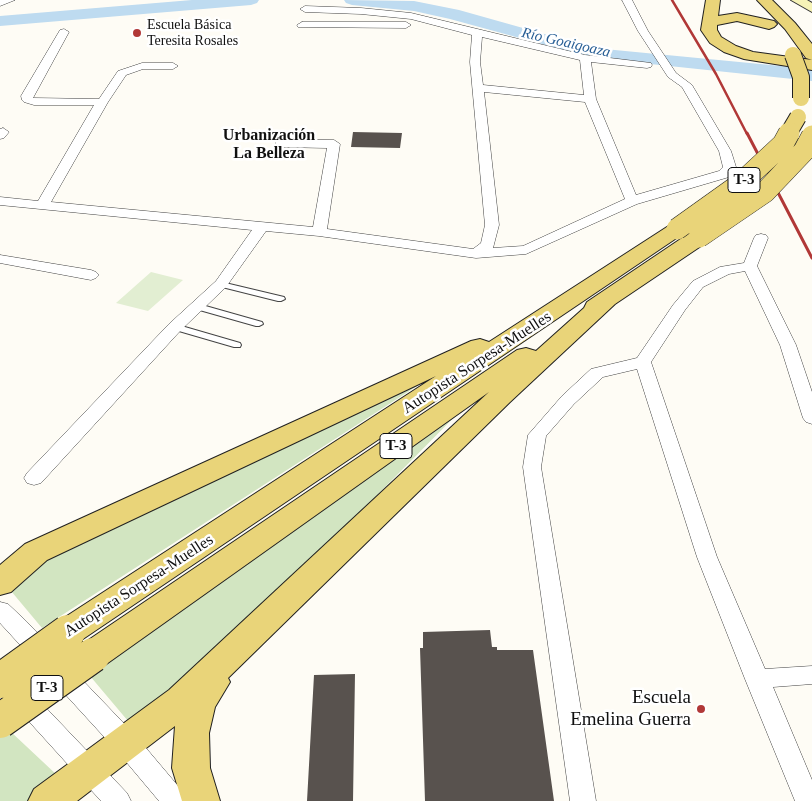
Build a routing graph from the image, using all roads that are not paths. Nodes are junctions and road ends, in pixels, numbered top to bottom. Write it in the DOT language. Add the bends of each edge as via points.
graph roads {
  1 [pos="10,0"];
  2 [pos="627,0"];
  3 [pos="713,0"];
  4 [pos="798,0"];
  5 [pos="0,2"];
  6 [pos="758,3"];
  7 [pos="812,8"];
  8 [pos="305,9"];
  9 [pos="709,22"];
  10 [pos="769,24"];
  11 [pos="302,25"];
  12 [pos="447,25"];
  13 [pos="64,32"];
  14 [pos="477,33"];
  15 [pos="812,54"];
  16 [pos="585,58"];
  17 [pos="812,64"];
  18 [pos="647,65"];
  19 [pos="174,66"];
  20 [pos="478,88"];
  21 [pos="590,99"];
  22 [pos="102,102"];
  23 [pos="812,136"];
  24 [pos="281,143"];
  25 [pos="0,201"];
  26 [pos="632,201"];
  27 [pos="42,205"];
  28 [pos="262,226"];
  29 [pos="319,232"];
  30 [pos="688,233"];
  31 [pos="760,238"];
  32 [pos="476,254"];
  33 [pos="0,259"];
  34 [pos="750,266"];
  35 [pos="91,276"];
  36 [pos="221,284"];
  37 [pos="610,297"];
  38 [pos="281,299"];
  39 [pos="199,307"];
  40 [pos="562,307"];
  41 [pos="259,324"];
  42 [pos="175,328"];
  43 [pos="236,345"];
  44 [pos="643,362"];
  45 [pos="812,418"];
  46 [pos="34,478"];
  47 [pos="36,552"];
  48 [pos="0,556"];
  49 [pos="0,583"];
  50 [pos="0,610"];
  51 [pos="236,649"];
  52 [pos="0,674"];
  53 [pos="812,675"];
  54 [pos="757,679"];
  55 [pos="0,681"];
  56 [pos="0,721"];
  57 [pos="126,743"];
  58 [pos="90,771"];
  59 [pos="47,801"];
  60 [pos="118,801"];
  61 [pos="176,801"];
  62 [pos="201,801"];
  63 [pos="583,801"];
  64 [pos="808,801"];
  1 -- 5 [label="street"];
  2 -- 26 [label="street" via="672,75 686,85 725,151 730,167 724,174"];
  3 -- 9 [label="main road"];
  4 -- 7 [label="main road"];
  6 -- 10 [label="main road, Autopista Sorpesa-Muelles / T-3"];
  6 -- 15 [label="main road, Autopista Sorpesa-Muelles / T-3" via="790,26"];
  8 -- 12 [label="street" via="361,10"];
  9 -- 10 [label="main road" via="737,18"];
  9 -- 17 [label="main road" via="709,30 715,40 730,49 750,56"];
  10 -- 30 [label="main road, Autopista Sorpesa-Muelles / T-3, bridge" via="793,55 801,77 800,108 783,144"];
  11 -- 12 [label="street"];
  12 -- 14 [label="street"];
  13 -- 22 [label="street" via="27,96 28,100"];
  14 -- 16 [label="street"];
  14 -- 20 [label="street" via="475,62"];
  16 -- 18 [label="street"];
  16 -- 21 [label="street"];
  19 -- 22 [label="street" via="142,66 122,72"];
  20 -- 21 [label="street"];
  20 -- 32 [label="street" via="492,225 488,244"];
  21 -- 26 [label="street"];
  22 -- 27 [label="street"];
  23 -- 30 [label="main road, Autopista Sorpesa-Muelles / T-3, bridge" via="804,151 765,192"];
  24 -- 29 [label="street" via="334,144"];
  25 -- 27 [label="street"];
  26 -- 32 [label="street" via="526,250"];
  27 -- 28 [label="street"];
  28 -- 29 [label="street"];
  28 -- 36 [label="street"];
  29 -- 32 [label="street"];
  30 -- 37 [label="main road, Autopista Sorpesa-Muelles / T-3"];
  30 -- 40 [label="main road, Autopista Sorpesa-Muelles / T-3"];
  31 -- 34 [label="street"];
  33 -- 35 [label="street"];
  34 -- 44 [label="street" via="725,270 698,284"];
  34 -- 45 [label="street" via="788,345"];
  36 -- 38 [label="lane"];
  36 -- 39 [label="street"];
  37 -- 51 [label="main road" via="501,396"];
  37 -- 56 [label="main road, Autopista Sorpesa-Muelles / T-3, bridge"];
  39 -- 41 [label="lane"];
  39 -- 42 [label="street"];
  40 -- 47 [label="main road"];
  40 -- 55 [label="main road, Autopista Sorpesa-Muelles / T-3, bridge" via="68,632"];
  42 -- 43 [label="lane"];
  42 -- 46 [label="street"];
  44 -- 54 [label="street" via="707,557"];
  44 -- 63 [label="street" via="597,372 582,386 537,435 532,467"];
  47 -- 48 [label="main road"];
  47 -- 49 [label="main road"];
  50 -- 57 [label="street"];
  51 -- 57 [label="main road" via="181,701"];
  51 -- 62 [label="main road" via="198,703 191,732 191,768"];
  52 -- 58 [label="street"];
  53 -- 54 [label="street"];
  54 -- 64 [label="street"];
  57 -- 58 [label="main road"];
  57 -- 61 [label="street"];
  58 -- 59 [label="main road"];
  58 -- 60 [label="street"];
}
